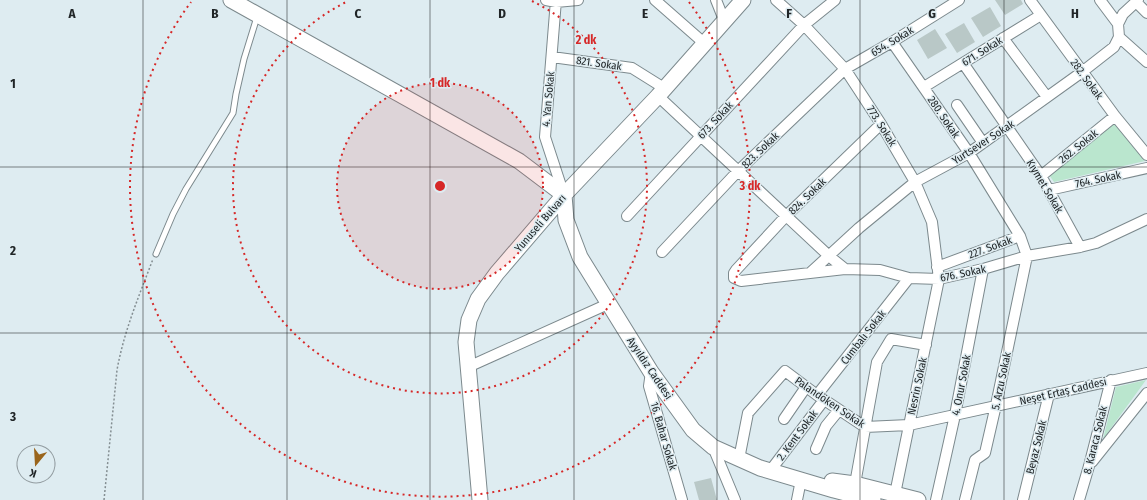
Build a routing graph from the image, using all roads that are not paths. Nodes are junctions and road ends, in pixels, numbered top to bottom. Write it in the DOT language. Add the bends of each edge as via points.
graph roads {
  1 [pos="231,0"];
  2 [pos="578,0"];
  3 [pos="655,0"];
  4 [pos="716,0"];
  5 [pos="743,0"];
  6 [pos="776,0"];
  7 [pos="835,0"];
  8 [pos="960,0"];
  9 [pos="1030,0"];
  10 [pos="1100,0"];
  11 [pos="553,1"];
  12 [pos="1137,1"];
  13 [pos="1147,13"];
  14 [pos="1041,15"];
  15 [pos="258,16"];
  16 [pos="724,20"];
  17 [pos="1118,24"];
  18 [pos="804,26"];
  19 [pos="1119,37"];
  20 [pos="1003,38"];
  21 [pos="892,42"];
  22 [pos="704,43"];
  23 [pos="552,57"];
  24 [pos="1147,62"];
  25 [pos="963,63"];
  26 [pos="845,69"];
  27 [pos="1082,72"];
  28 [pos="924,87"];
  29 [pos="661,92"];
  30 [pos="1047,97"];
  31 [pos="957,106"];
  32 [pos="1115,116"];
  33 [pos="881,124"];
  34 [pos="1007,126"];
  35 [pos="701,136"];
  36 [pos="983,143"];
  37 [pos="969,153"];
  38 [pos="1147,155"];
  39 [pos="1147,168"];
  40 [pos="738,171"];
  41 [pos="1041,176"];
  42 [pos="915,182"];
  43 [pos="1049,190"];
  44 [pos="564,195"];
  45 [pos="627,216"];
  46 [pos="786,216"];
  47 [pos="1147,219"];
  48 [pos="1020,236"];
  49 [pos="1080,247"];
  50 [pos="662,252"];
  51 [pos="156,254"];
  52 [pos="829,256"];
  53 [pos="1027,256"];
  54 [pos="937,267"];
  55 [pos="845,269"];
  56 [pos="983,269"];
  57 [pos="736,270"];
  58 [pos="810,273"];
  59 [pos="909,278"];
  60 [pos="939,279"];
  61 [pos="608,304"];
  62 [pos="926,345"];
  63 [pos="468,367"];
  64 [pos="651,372"];
  65 [pos="1147,373"];
  66 [pos="1111,380"];
  67 [pos="806,387"];
  68 [pos="1147,393"];
  69 [pos="1049,394"];
  70 [pos="820,398"];
  71 [pos="996,405"];
  72 [pos="839,410"];
  73 [pos="955,415"];
  74 [pos="784,419"];
  75 [pos="909,425"];
  76 [pos="865,427"];
  77 [pos="713,447"];
  78 [pos="816,449"];
  79 [pos="739,459"];
  80 [pos="1090,466"];
  81 [pos="770,471"];
  82 [pos="801,480"];
  83 [pos="855,484"];
  84 [pos="895,494"];
  85 [pos="480,500"];
  86 [pos="682,500"];
  87 [pos="735,500"];
  88 [pos="797,500"];
  89 [pos="873,500"];
  90 [pos="918,500"];
  91 [pos="936,500"];
  92 [pos="965,500"];
  93 [pos="1023,500"];
  94 [pos="1079,500"];
  1 -- 15 [label="main road"];
  2 -- 11 [label="street"];
  3 -- 22 [label="street"];
  4 -- 16 [label="street"];
  5 -- 16 [label="main road, Yunuseli Bulvarı"];
  6 -- 18 [label="street, 773. Sokak"];
  7 -- 18 [label="street, 673. Sokak"];
  8 -- 21 [label="street, 654. Sokak"];
  9 -- 14 [label="street, 282. Sokak"];
  10 -- 17 [label="street"];
  11 -- 23 [label="street, 4. Yan Sokak"];
  12 -- 13 [label="street"];
  12 -- 17 [label="street" via="1123,14"];
  14 -- 20 [label="street, 671. Sokak"];
  14 -- 27 [label="street, 282. Sokak"];
  15 -- 44 [label="main road" via="519,161"];
  15 -- 51 [label="lane" via="244,59 233,113 186,189"];
  16 -- 22 [label="main road, Yunuseli Bulvarı"];
  17 -- 19 [label="street"];
  18 -- 26 [label="street, 773. Sokak"];
  18 -- 35 [label="street, 673. Sokak"];
  19 -- 24 [label="street"];
  19 -- 27 [label="street, Yurtsever Sokak" via="1114,47"];
  20 -- 25 [label="street, 671. Sokak"];
  20 -- 30 [label="street"];
  21 -- 26 [label="street, 654. Sokak"];
  21 -- 28 [label="street, 280. Sokak"];
  22 -- 29 [label="main road, Yunuseli Bulvarı"];
  23 -- 29 [label="street, 821. Sokak" via="632,68"];
  23 -- 44 [label="street, 4. Yan Sokak" via="545,137"];
  25 -- 28 [label="street, 671. Sokak"];
  25 -- 34 [label="street, Kıymet Sokak"];
  26 -- 33 [label="street, 773. Sokak"];
  26 -- 40 [label="street, 823. Sokak"];
  27 -- 30 [label="street, Yurtsever Sokak"];
  27 -- 32 [label="street, 282. Sokak"];
  28 -- 37 [label="street, 280. Sokak"];
  29 -- 35 [label="street, 821. Sokak"];
  29 -- 44 [label="main road, Yunuseli Bulvarı"];
  30 -- 34 [label="street, Yurtsever Sokak"];
  31 -- 36 [label="street"];
  32 -- 38 [label="street, 282. Sokak"];
  32 -- 41 [label="street, 262. Sokak"];
  33 -- 42 [label="street, 773. Sokak"];
  33 -- 46 [label="street, 824. Sokak"];
  34 -- 36 [label="street, Yurtsever Sokak"];
  34 -- 41 [label="street, Kıymet Sokak"];
  35 -- 40 [label="street, 821. Sokak"];
  35 -- 45 [label="street, 673. Sokak"];
  36 -- 37 [label="street, Yurtsever Sokak"];
  37 -- 42 [label="street, Yurtsever Sokak"];
  37 -- 48 [label="street, 280. Sokak"];
  39 -- 43 [label="street, 764. Sokak"];
  40 -- 46 [label="street, 821. Sokak"];
  40 -- 50 [label="street, 823. Sokak"];
  41 -- 43 [label="street, Kıymet Sokak"];
  42 -- 52 [label="street, Yurtsever Sokak"];
  42 -- 54 [label="street, 773. Sokak" via="932,222"];
  43 -- 49 [label="street, Kıymet Sokak"];
  44 -- 61 [label="main road, Ayyıldız Caddesi" via="566,220 580,257"];
  44 -- 63 [label="main road, Yunuseli Bulvarı" via="478,299 469,320 466,342"];
  46 -- 52 [label="street, 821. Sokak"];
  46 -- 57 [label="street, 824. Sokak"];
  47 -- 49 [label="street, 676. Sokak" via="1096,243"];
  48 -- 53 [label="street, 280. Sokak"];
  48 -- 54 [label="street, 227. Sokak"];
  49 -- 53 [label="street, 676. Sokak"];
  52 -- 55 [label="street, 821. Sokak"];
  52 -- 58 [label="street, Yurtsever Sokak"];
  53 -- 56 [label="street, 676. Sokak"];
  53 -- 71 [label="street, 5. Arzu Sokak"];
  54 -- 60 [label="street, 773. Sokak"];
  55 -- 58 [label="street, 676. Sokak"];
  55 -- 59 [label="street, 676. Sokak" via="880,270"];
  56 -- 60 [label="street, 676. Sokak"];
  56 -- 73 [label="street, 4. Onur Sokak"];
  57 -- 58 [label="street, 676. Sokak" via="734,278 741,281"];
  59 -- 60 [label="street, 676. Sokak"];
  59 -- 70 [label="street, Cumbalı Sokak"];
  60 -- 62 [label="street, Nesrin Sokak"];
  61 -- 63 [label="street"];
  61 -- 64 [label="main road, Ayyıldız Caddesi"];
  62 -- 75 [label="street, Nesrin Sokak"];
  62 -- 76 [label="street" via="890,339 876,362"];
  63 -- 85 [label="main road, Yunuseli Bulvarı"];
  64 -- 77 [label="main road, Ayyıldız Caddesi" via="693,430"];
  64 -- 86 [label="street, 16. Bahar Sokak" via="649,386"];
  65 -- 66 [label="street, Neşet Ertaş Caddesi"];
  66 -- 69 [label="street, Neşet Ertaş Caddesi"];
  66 -- 80 [label="street, 8. Karaca Sokak"];
  67 -- 70 [label="street, Palandöken Sokak"];
  67 -- 74 [label="street"];
  67 -- 79 [label="street, Palandöken Sokak" via="785,371 748,413"];
  68 -- 80 [label="street"];
  69 -- 71 [label="street, Neşet Ertaş Caddesi"];
  69 -- 93 [label="street, Beyaz Sokak"];
  70 -- 72 [label="street, Palandöken Sokak"];
  70 -- 81 [label="street, 2. Kent Sokak"];
  71 -- 73 [label="street, Neşet Ertaş Caddesi"];
  71 -- 92 [label="street, 5. Arzu Sokak" via="985,453 975,460"];
  72 -- 76 [label="street, Palandöken Sokak"];
  72 -- 78 [label="street" via="826,426"];
  73 -- 75 [label="street, Palandöken Sokak"];
  73 -- 91 [label="street, 4. Onur Sokak"];
  75 -- 76 [label="street, Palandöken Sokak"];
  75 -- 84 [label="street, Nesrin Sokak"];
  76 -- 83 [label="street"];
  77 -- 79 [label="main road, Ayyıldız Caddesi"];
  77 -- 87 [label="street"];
  79 -- 81 [label="main road, Ayyıldız Caddesi"];
  80 -- 94 [label="street, 8. Karaca Sokak"];
  81 -- 82 [label="main road, Ayyıldız Caddesi"];
  82 -- 83 [label="main road, Ayyıldız Caddesi"];
  82 -- 88 [label="street"];
  82 -- 89 [label="main road, Ayyıldız Caddesi"];
  83 -- 84 [label="main road, Ayyıldız Caddesi"];
  84 -- 90 [label="main road, Ayyıldız Caddesi"];
}
